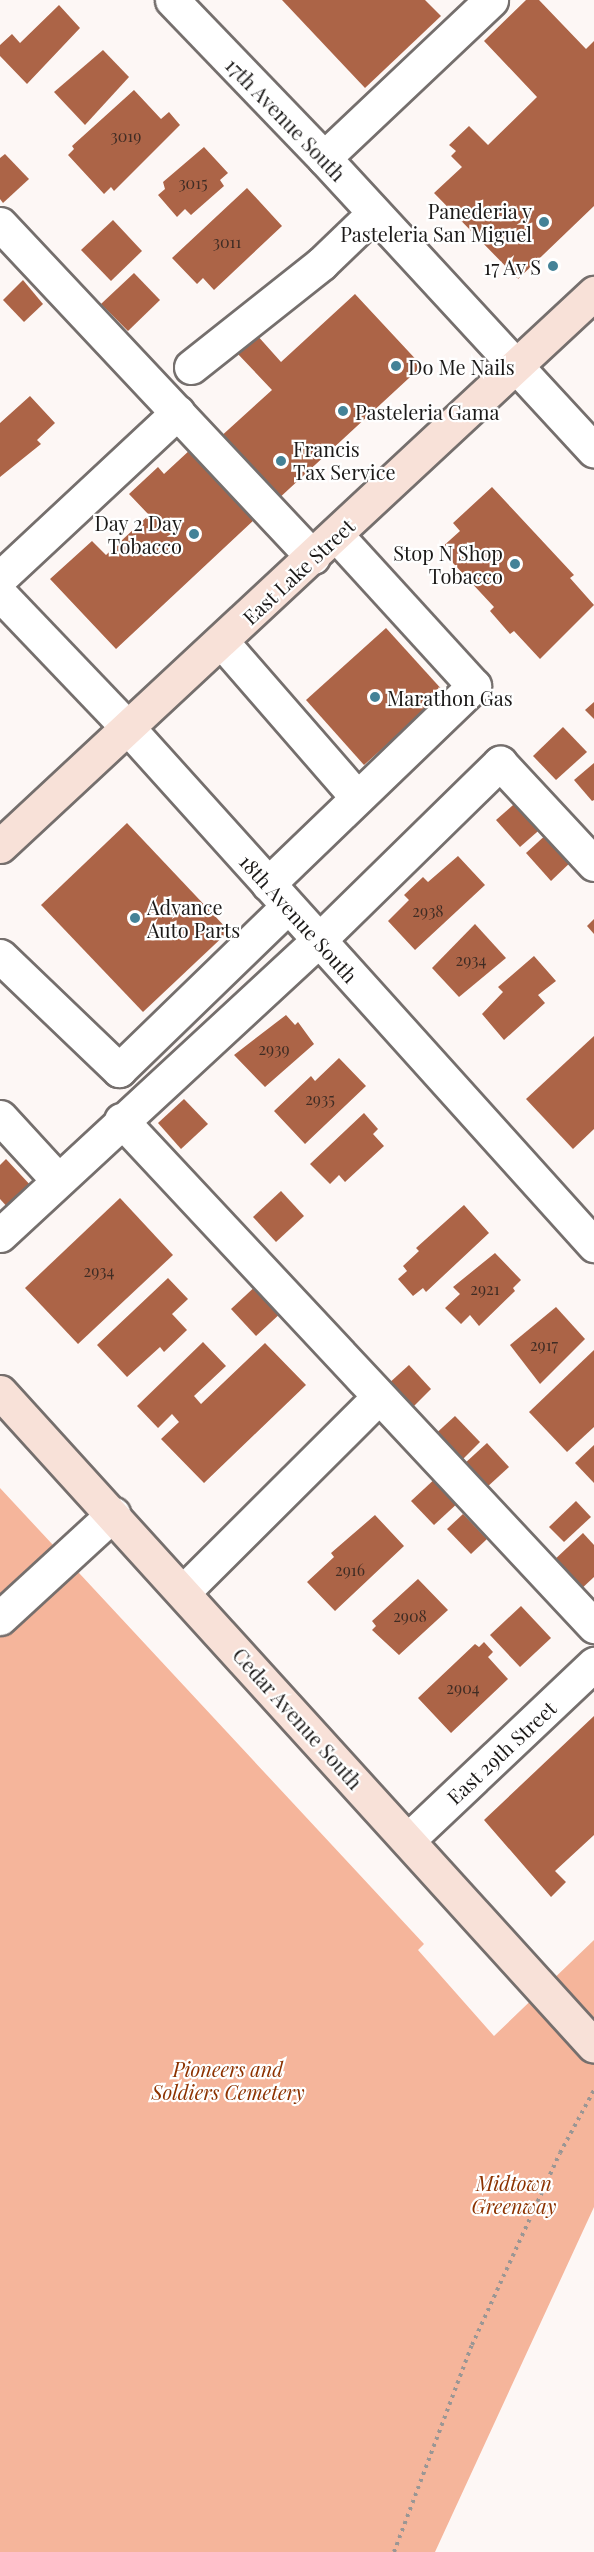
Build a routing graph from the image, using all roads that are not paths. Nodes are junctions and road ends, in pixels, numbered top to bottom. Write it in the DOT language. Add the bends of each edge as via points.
graph roads {
  1 [pos="172,0"];
  2 [pos="491,0"];
  3 [pos="324,158"];
  4 [pos="374,213"];
  5 [pos="0,224"];
  6 [pos="594,293"];
  7 [pos="191,367"];
  8 [pos="516,367"];
  9 [pos="178,412"];
  10 [pos="594,451"];
  11 [pos="325,546"];
  12 [pos="0,578"];
  13 [pos="0,594"];
  14 [pos="222,642"];
  15 [pos="129,729"];
  16 [pos="356,796"];
  17 [pos="0,846"];
  18 [pos="594,864"];
  19 [pos="278,895"];
  20 [pos="318,941"];
  21 [pos="0,956"];
  22 [pos="0,1117"];
  23 [pos="121,1120"];
  24 [pos="57,1179"];
  25 [pos="0,1235"];
  26 [pos="594,1245"];
  27 [pos="0,1392"];
  28 [pos="378,1398"];
  29 [pos="113,1514"];
  30 [pos="183,1592"];
  31 [pos="0,1618"];
  32 [pos="594,1626"];
  33 [pos="594,1664"];
  34 [pos="409,1839"];
  35 [pos="594,2046"];
  1 -- 3 [label="street, 17th Avenue South"];
  2 -- 3 [label="street"];
  3 -- 4 [label="street, 17th Avenue South"];
  4 -- 7 [label="street" via="322,263"];
  4 -- 8 [label="street, 17th Avenue South"];
  5 -- 9 [label="street"];
  6 -- 8 [label="main road, East Lake Street"];
  8 -- 10 [label="street, 17th Avenue South"];
  8 -- 11 [label="main road, East Lake Street"];
  9 -- 11 [label="street"];
  9 -- 12 [label="street"];
  11 -- 14 [label="main road, East Lake Street"];
  11 -- 16 [label="street" via="474,686"];
  13 -- 15 [label="street, 18th Avenue South"];
  14 -- 15 [label="main road, East Lake Street"];
  14 -- 16 [label="street"];
  15 -- 17 [label="main road, East Lake Street"];
  15 -- 19 [label="street, 18th Avenue South"];
  16 -- 19 [label="street"];
  18 -- 20 [label="street" via="500,763"];
  19 -- 20 [label="street, 18th Avenue South"];
  19 -- 21 [label="street" via="119,1070"];
  20 -- 23 [label="street"];
  20 -- 26 [label="street, 18th Avenue South"];
  22 -- 24 [label="street"];
  23 -- 24 [label="street"];
  23 -- 28 [label="street"];
  24 -- 25 [label="street"];
  27 -- 29 [label="main road, Cedar Avenue South"];
  28 -- 30 [label="street"];
  28 -- 32 [label="street"];
  29 -- 30 [label="main road, Cedar Avenue South"];
  29 -- 31 [label="street"];
  30 -- 34 [label="main road, Cedar Avenue South"];
  33 -- 34 [label="street, East 29th Street"];
  34 -- 35 [label="main road, Cedar Avenue South"];
}
